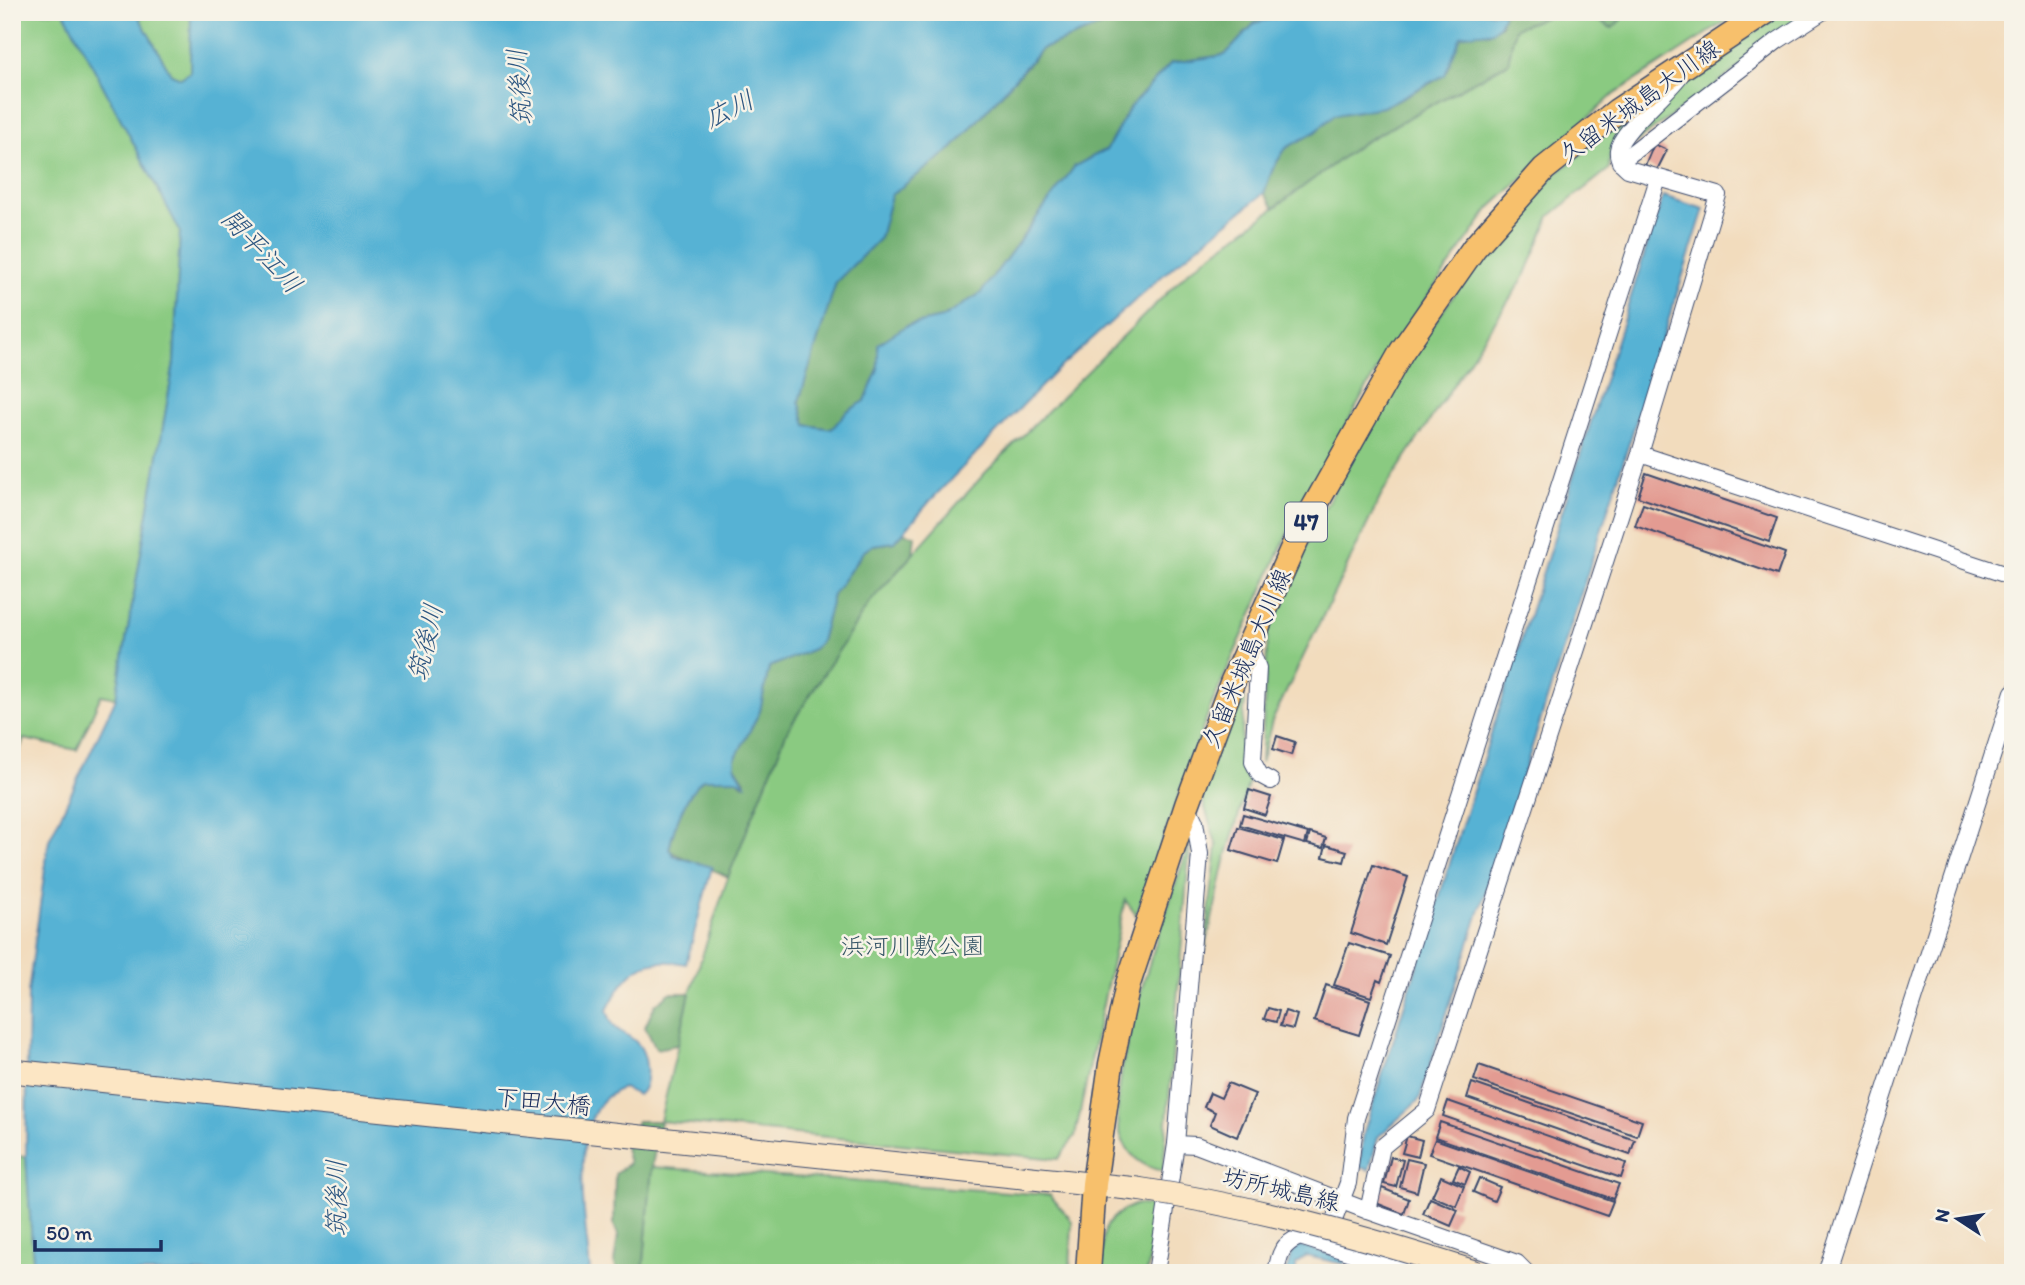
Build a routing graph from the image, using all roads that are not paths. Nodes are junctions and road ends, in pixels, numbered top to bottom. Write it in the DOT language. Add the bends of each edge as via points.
graph roads {
  1 [pos="1766,12"];
  2 [pos="1822,12"];
  3 [pos="1686,65"];
  4 [pos="1620,162"];
  5 [pos="1658,179"];
  6 [pos="1640,454"];
  7 [pos="2013,577"];
  8 [pos="1249,645"];
  9 [pos="2013,692"];
  10 [pos="1272,781"];
  11 [pos="1187,805"];
  12 [pos="12,1071"];
  13 [pos="1176,1144"];
  14 [pos="1068,1182"];
  15 [pos="1094,1184"];
  16 [pos="1342,1201"];
  17 [pos="1368,1211"];
  18 [pos="1325,1244"];
  19 [pos="1359,1254"];
  20 [pos="1088,1273"];
  21 [pos="1156,1273"];
  22 [pos="1276,1273"];
  23 [pos="1356,1273"];
  24 [pos="1415,1273"];
  25 [pos="1477,1273"];
  26 [pos="1527,1273"];
  27 [pos="1826,1273"];
  1 -- 3 [label="main road, 久留米城島大川線 / 47"];
  2 -- 4 [label="street" via="1777,41"];
  3 -- 4 [label="street" via="1671,90 1622,138 1617,152"];
  3 -- 8 [label="main road, 久留米城島大川線 / 47" via="1617,111 1544,169 1474,248 1395,363 1298,534"];
  4 -- 5 [label="street"];
  5 -- 6 [label="street" via="1718,195"];
  5 -- 16 [label="street" via="1356,1118"];
  6 -- 7 [label="street"];
  6 -- 17 [label="street" via="1427,1110 1382,1147"];
  8 -- 10 [label="street" via="1258,668 1253,762 1260,775"];
  8 -- 11 [label="main road, 久留米城島大川線 / 47"];
  9 -- 27 [label="street"];
  11 -- 13 [label="street" via="1200,853"];
  11 -- 15 [label="main road, 久留米城島大川線 / 47" via="1128,984"];
  12 -- 14 [label="main road, 下田大橋"];
  13 -- 16 [label="street" via="1196,1145"];
  13 -- 21 [label="street"];
  14 -- 15 [label="main road, 坊所城島線"];
  15 -- 20 [label="main road, 久留米城島大川線 / 47"];
  15 -- 25 [label="main road, 坊所城島線, bridge" via="1210,1199 1318,1224"];
  16 -- 17 [label="street"];
  16 -- 18 [label="street"];
  17 -- 26 [label="street" via="1517,1263"];
  18 -- 19 [label="street"];
  18 -- 22 [label="street" via="1300,1237 1288,1242 1279,1254"];
  19 -- 23 [label="street"];
  19 -- 24 [label="street"];
}
